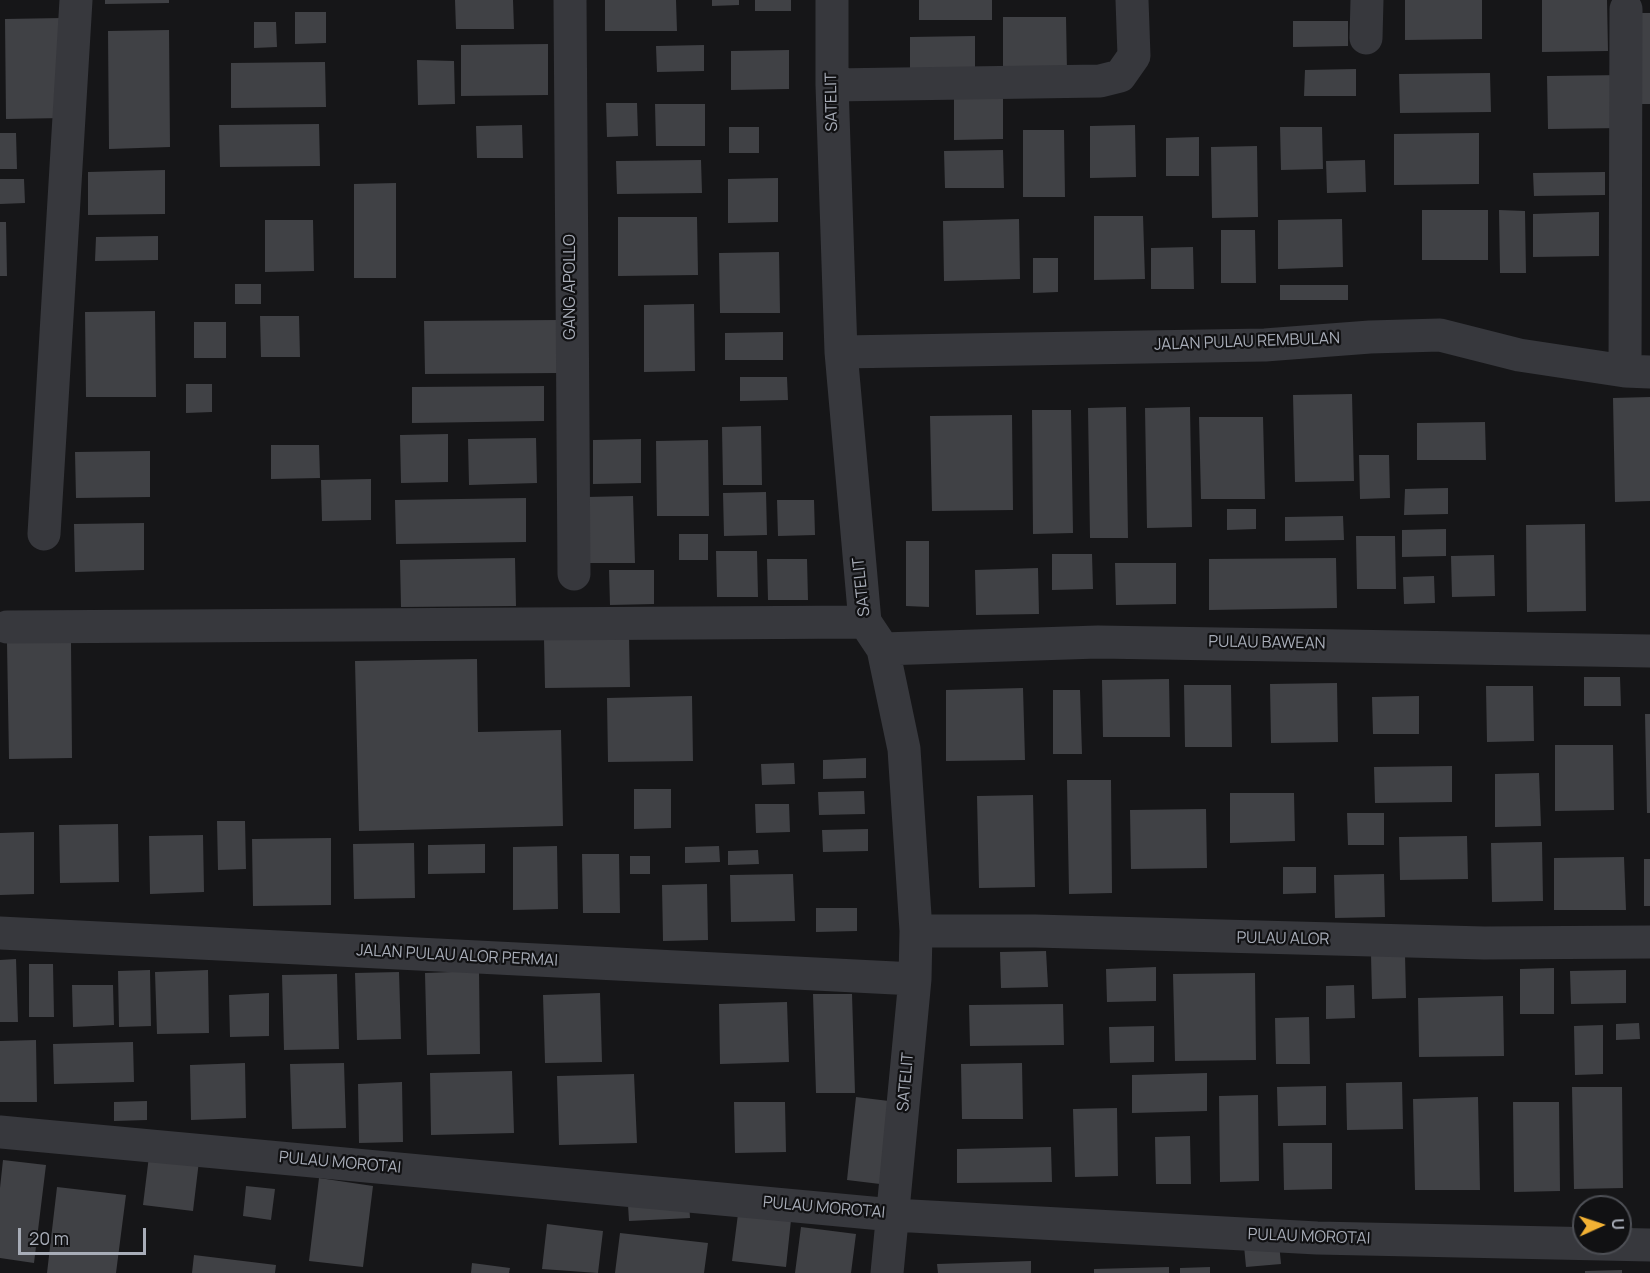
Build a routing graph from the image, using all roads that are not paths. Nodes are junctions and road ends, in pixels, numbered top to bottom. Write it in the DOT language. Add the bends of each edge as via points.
graph roads {
  1 [pos="76,0"];
  2 [pos="570,0"];
  3 [pos="832,0"];
  4 [pos="1132,0"];
  5 [pos="1366,0"];
  6 [pos="1626,9"];
  7 [pos="1366,38"];
  8 [pos="832,85"];
  9 [pos="841,352"];
  10 [pos="1637,371"];
  11 [pos="44,534"];
  12 [pos="574,574"];
  13 [pos="865,622"];
  14 [pos="7,627"];
  15 [pos="883,649"];
  16 [pos="1650,651"];
  17 [pos="916,931"];
  18 [pos="0,933"];
  19 [pos="1650,942"];
  20 [pos="915,979"];
  21 [pos="0,1132"];
  22 [pos="893,1215"];
  23 [pos="1650,1245"];
  24 [pos="887,1273"];
  1 -- 11 [label="street"];
  2 -- 12 [label="street, GANG APOLLO"];
  3 -- 8 [label="street, SATELIT"];
  4 -- 8 [label="street" via="1134,56 1120,76 1100,81"];
  5 -- 7 [label="street"];
  6 -- 10 [label="street"];
  8 -- 9 [label="street, SATELIT"];
  9 -- 10 [label="street, JALAN PULAU REMBULAN" via="1265,345 1440,335 1520,355"];
  9 -- 13 [label="street, SATELIT"];
  13 -- 14 [label="street"];
  13 -- 15 [label="street, SATELIT"];
  15 -- 16 [label="street, PULAU BAWEAN" via="1098,642"];
  15 -- 17 [label="street, SATELIT" via="904,749"];
  17 -- 19 [label="street, PULAU ALOR" via="1484,943"];
  17 -- 20 [label="street, SATELIT"];
  18 -- 20 [label="street, JALAN PULAU ALOR PERMAI"];
  20 -- 22 [label="street, SATELIT"];
  21 -- 22 [label="street, PULAU MOROTAI"];
  22 -- 23 [label="street, PULAU MOROTAI" via="1317,1238"];
  22 -- 24 [label="street, SATELIT"];
}
